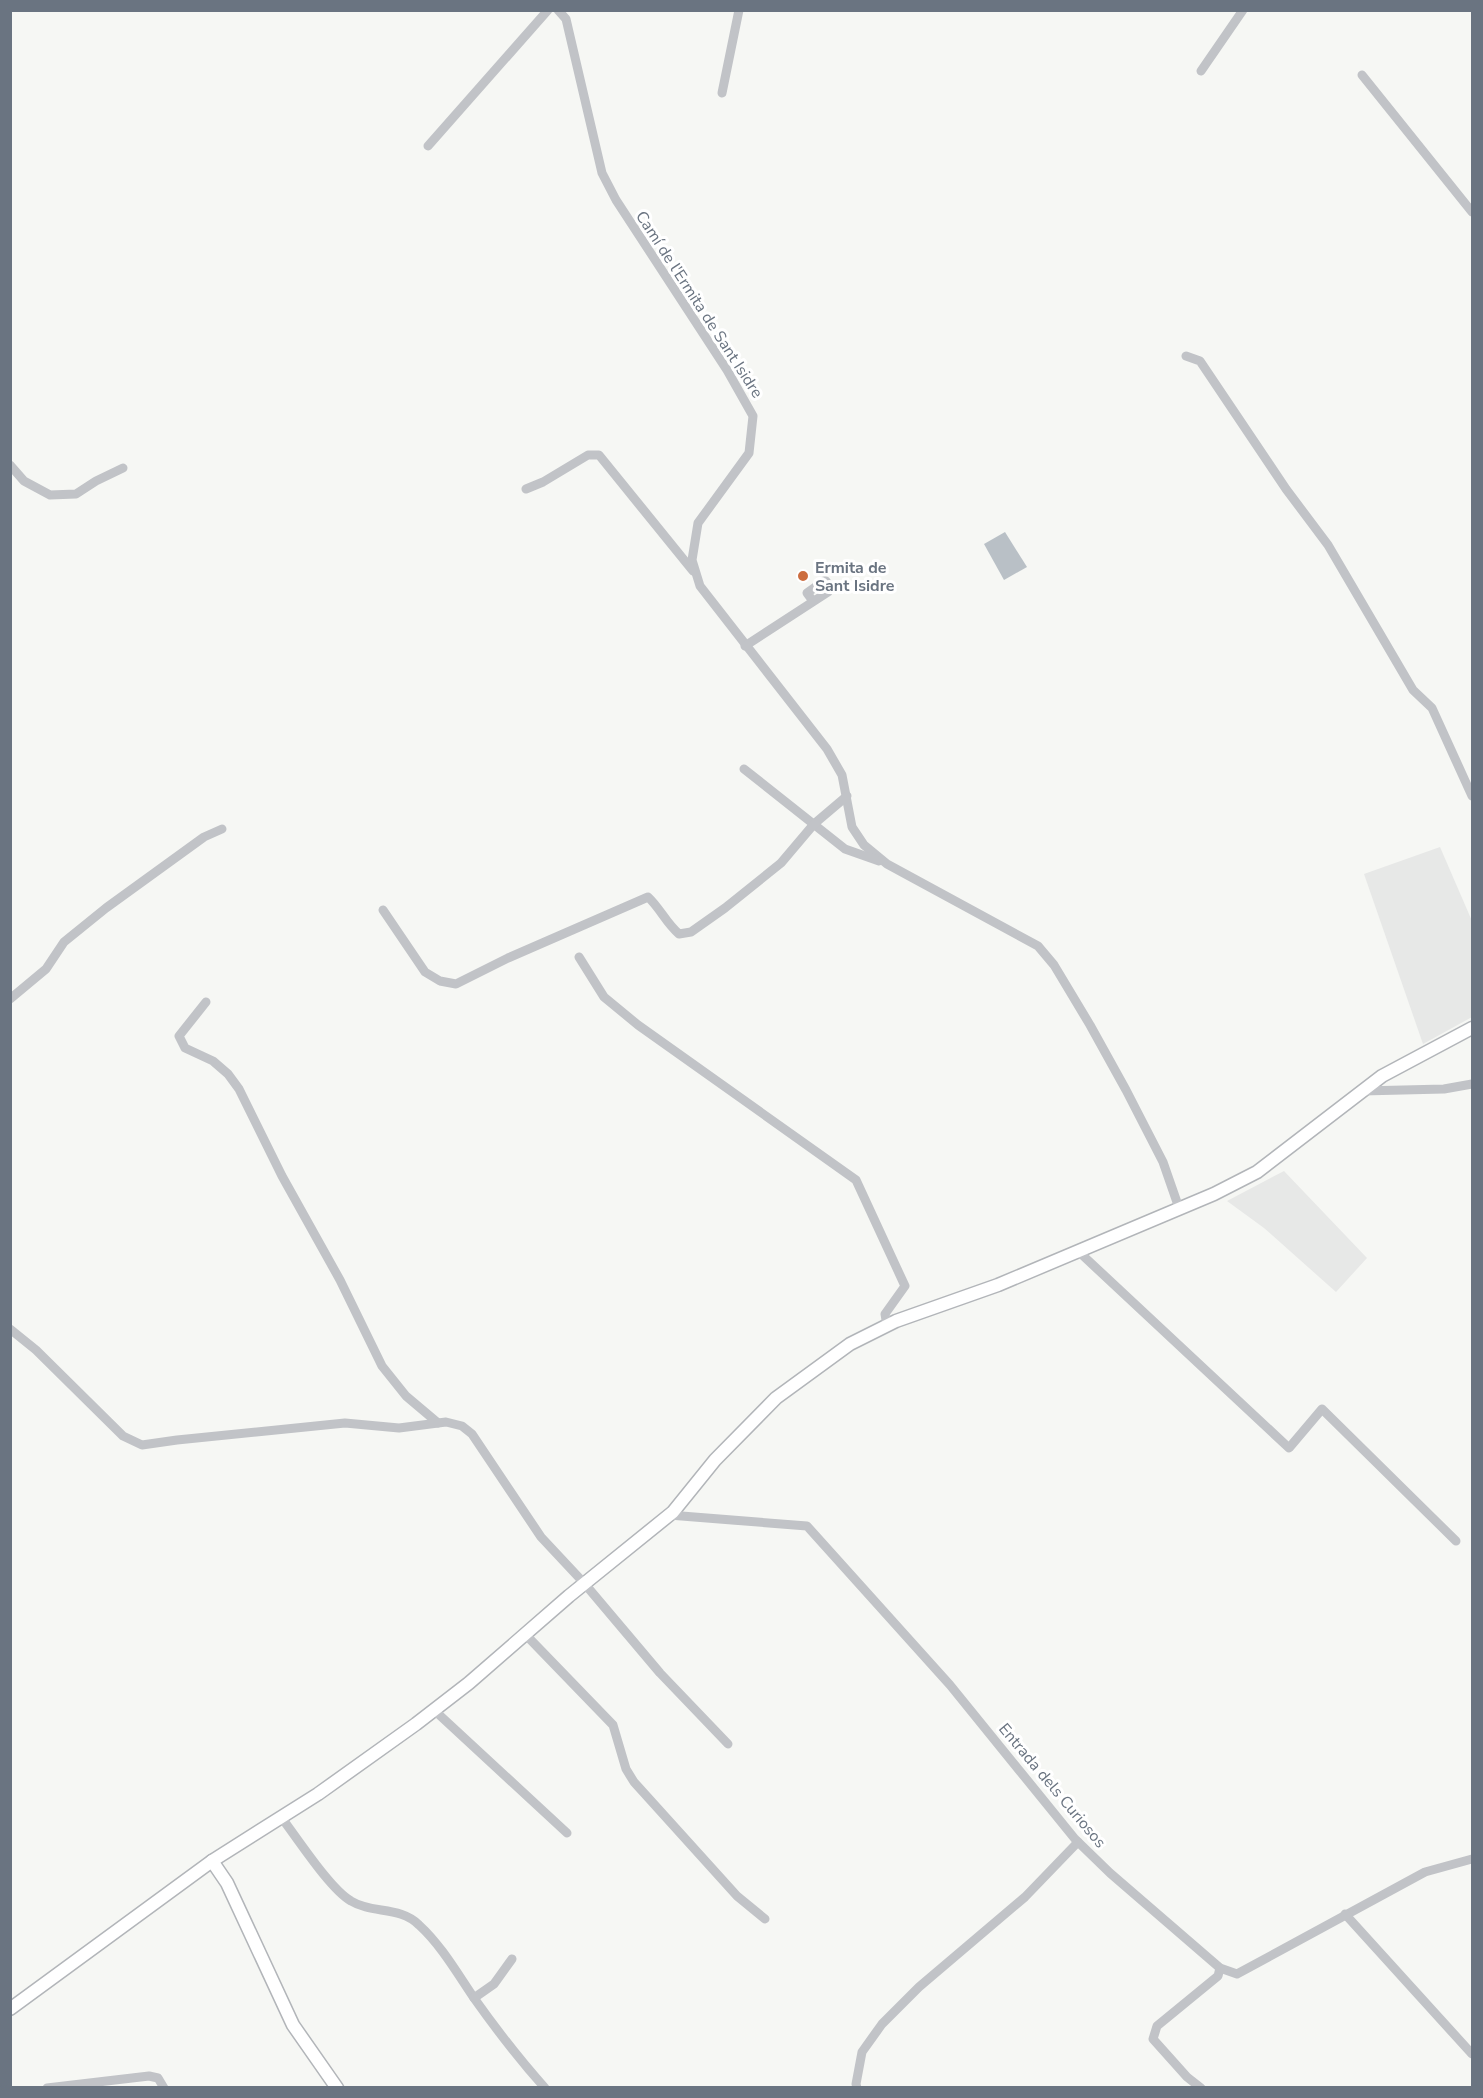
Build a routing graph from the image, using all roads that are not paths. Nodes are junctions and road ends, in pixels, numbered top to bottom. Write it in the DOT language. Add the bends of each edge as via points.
graph roads {
  1 [pos="548,10"];
  2 [pos="558,10"];
  3 [pos="739,10"];
  4 [pos="1243,10"];
  5 [pos="568,15"];
  6 [pos="1200,71"];
  7 [pos="1362,75"];
  8 [pos="722,93"];
  9 [pos="428,146"];
  10 [pos="1473,212"];
  11 [pos="1186,356"];
  12 [pos="10,465"];
  13 [pos="123,468"];
  14 [pos="526,489"];
  15 [pos="697,576"];
  16 [pos="813,601"];
  17 [pos="745,646"];
  18 [pos="744,769"];
  19 [pos="1473,795"];
  20 [pos="847,796"];
  21 [pos="814,824"];
  22 [pos="222,829"];
  23 [pos="887,864"];
  24 [pos="383,910"];
  25 [pos="579,957"];
  26 [pos="10,999"];
  27 [pos="206,1002"];
  28 [pos="1473,1028"];
  29 [pos="1473,1084"];
  30 [pos="1362,1091"];
  31 [pos="1179,1208"];
  32 [pos="1078,1251"];
  33 [pos="887,1326"];
  34 [pos="10,1329"];
  35 [pos="438,1423"];
  36 [pos="669,1515"];
  37 [pos="1455,1540"];
  38 [pos="584,1583"];
  39 [pos="525,1634"];
  40 [pos="434,1710"];
  41 [pos="728,1744"];
  42 [pos="281,1817"];
  43 [pos="567,1833"];
  44 [pos="1078,1842"];
  45 [pos="1473,1859"];
  46 [pos="212,1861"];
  47 [pos="1345,1914"];
  48 [pos="765,1919"];
  49 [pos="512,1959"];
  50 [pos="1220,1968"];
  51 [pos="474,1998"];
  52 [pos="10,2009"];
  53 [pos="1473,2054"];
  54 [pos="47,2088"];
  55 [pos="164,2088"];
  56 [pos="337,2088"];
  57 [pos="545,2088"];
  58 [pos="857,2088"];
  59 [pos="1201,2088"];
  1 -- 9 [label="street"];
  2 -- 5 [label="street, Camí de l'Ermita de Sant Isidre"];
  3 -- 8 [label="street"];
  4 -- 6 [label="street"];
  5 -- 15 [label="street, Camí de l'Ermita de Sant Isidre" via="603,173 616,200 753,416 749,453 698,523 692,560"];
  7 -- 10 [label="street"];
  11 -- 19 [label="street" via="1200,361 1328,545 1413,690 1432,708"];
  12 -- 13 [label="street" via="24,481 50,495 76,494"];
  14 -- 15 [label="street" via="588,455 599,455"];
  15 -- 17 [label="street, Camí de l'Ermita de Sant Isidre" via="700,586"];
  16 -- 17 [label="street"];
  17 -- 20 [label="street, Camí de l'Ermita de Sant Isidre" via="827,749 842,775"];
  18 -- 21 [label="street"];
  20 -- 21 [label="street"];
  20 -- 23 [label="street, Camí de l'Ermita de Sant Isidre" via="852,827 864,845"];
  21 -- 23 [label="street" via="845,849"];
  21 -- 24 [label="street" via="781,863 691,932 679,934 648,897 456,984 425,972"];
  22 -- 26 [label="street" via="204,837 63,942 46,969"];
  23 -- 31 [label="street, Camí de l'Ermita de Sant Isidre" via="1038,946 1090,1024 1137,1111 1163,1162"];
  25 -- 33 [label="street" via="604,997 638,1025 856,1180 906,1286 885,1314"];
  27 -- 35 [label="street" via="179,1036 185,1047 213,1061 239,1089 382,1366 406,1396"];
  28 -- 30 [label="main road" via="1382,1076"];
  29 -- 30 [label="street" via="1444,1089"];
  30 -- 31 [label="main road" via="1257,1172"];
  31 -- 32 [label="main road"];
  32 -- 33 [label="main road"];
  32 -- 37 [label="street" via="1289,1448 1322,1410"];
  33 -- 36 [label="main road" via="850,1344 776,1398 715,1460"];
  34 -- 35 [label="street" via="123,1436 142,1445 345,1423 399,1428"];
  35 -- 38 [label="street" via="462,1426 472,1434 541,1537"];
  36 -- 38 [label="main road"];
  36 -- 44 [label="street, Entrada dels Curiosos" via="807,1526 950,1684"];
  38 -- 39 [label="main road"];
  38 -- 41 [label="street"];
  39 -- 40 [label="main road"];
  39 -- 48 [label="street" via="613,1725 634,1782 737,1896"];
  40 -- 42 [label="main road"];
  40 -- 43 [label="street"];
  42 -- 46 [label="main road"];
  42 -- 51 [label="street" via="339,1892 353,1903 409,1916 421,1926"];
  44 -- 50 [label="street, Entrada dels Curiosos"];
  44 -- 58 [label="street" via="1025,1897 919,1987 882,2024 862,2052"];
  45 -- 47 [label="street" via="1425,1872"];
  46 -- 52 [label="main road"];
  46 -- 56 [label="main road" via="227,1883 293,2025"];
  47 -- 50 [label="street" via="1237,1974"];
  47 -- 53 [label="street"];
  49 -- 51 [label="street" via="494,1984"];
  50 -- 59 [label="street" via="1218,1976 1157,2026 1153,2039"];
  51 -- 57 [label="street"];
  54 -- 55 [label="street" via="149,2076 158,2078"];
}
